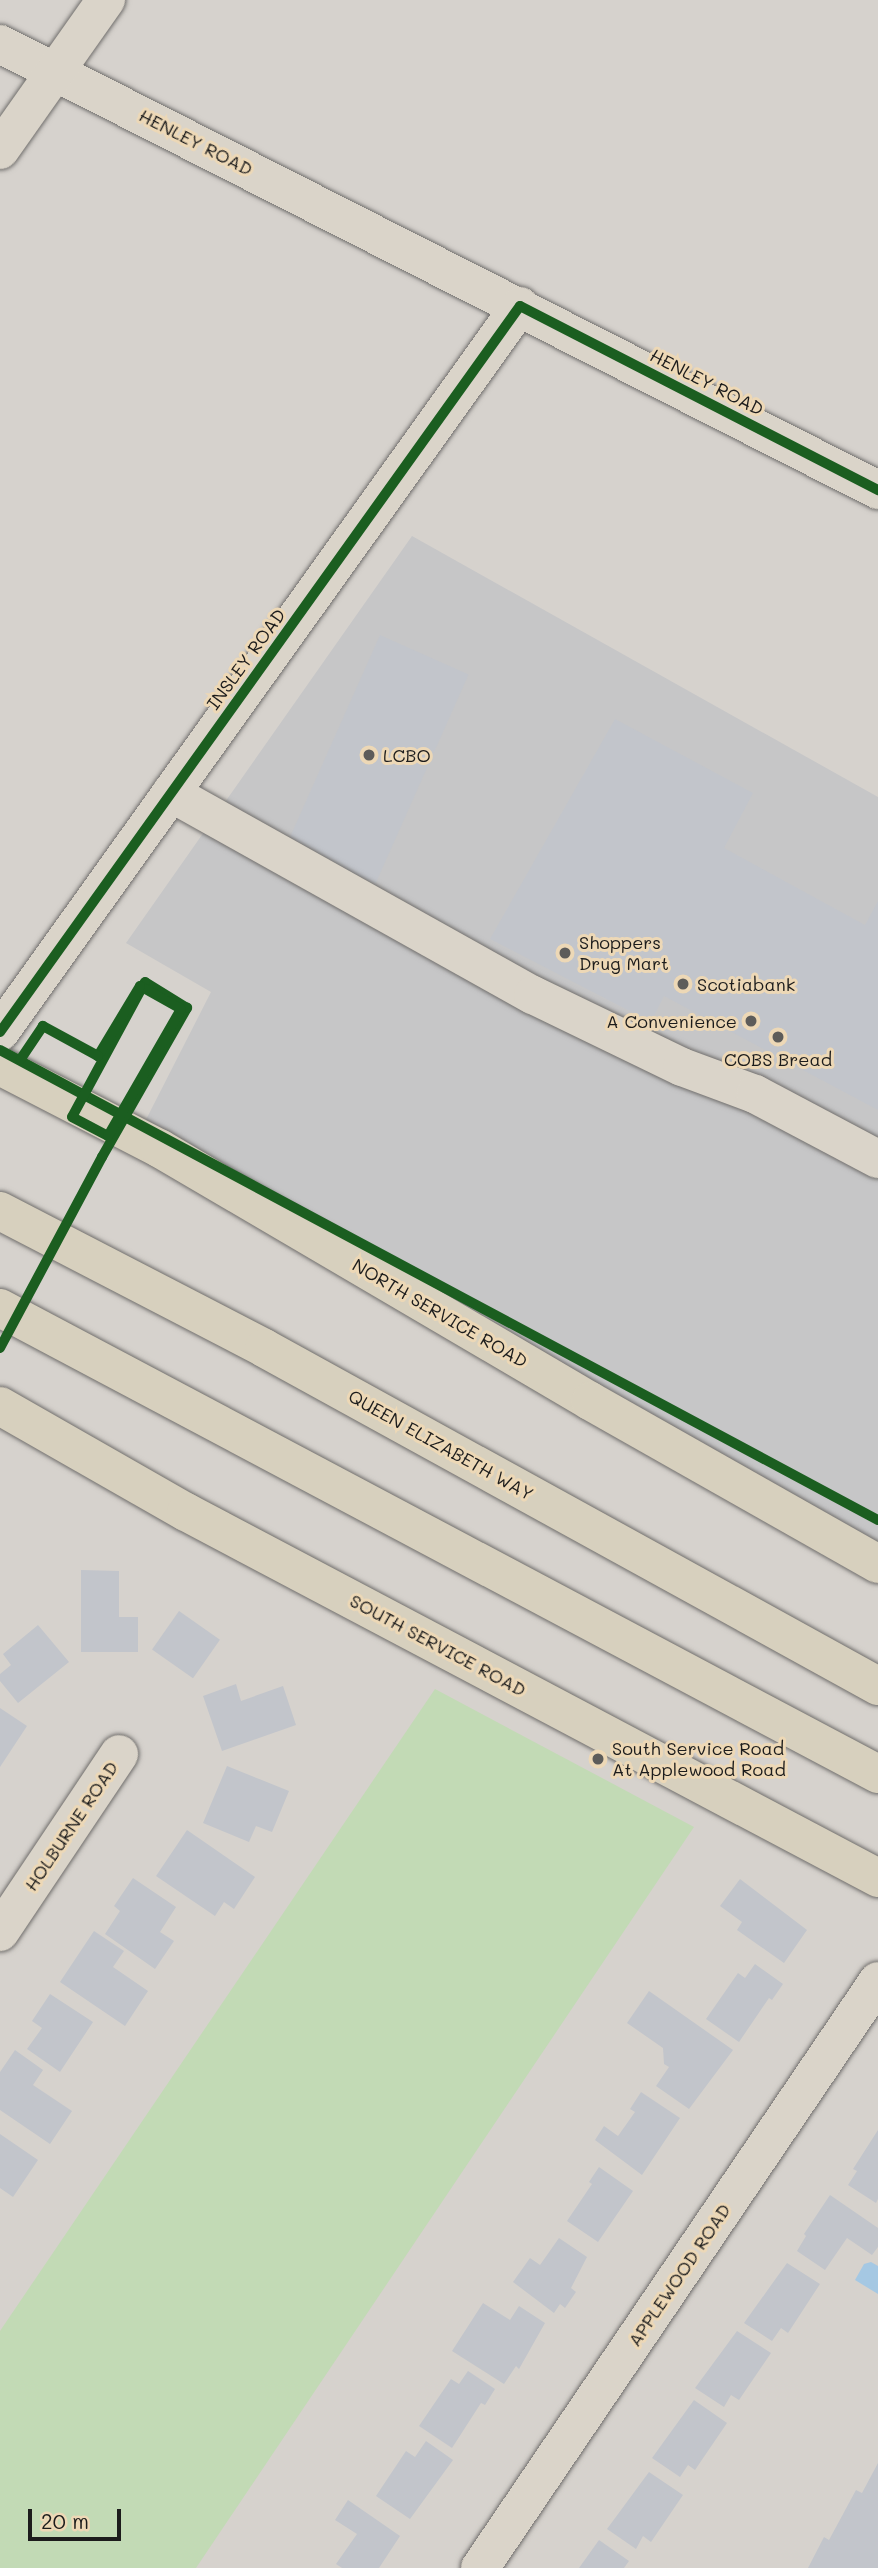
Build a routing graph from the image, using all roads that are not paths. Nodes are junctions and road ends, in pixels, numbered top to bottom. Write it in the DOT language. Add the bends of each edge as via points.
graph roads {
  1 [pos="106,0"];
  2 [pos="0,44"];
  3 [pos="58,72"];
  4 [pos="0,150"];
  5 [pos="520,306"];
  6 [pos="878,490"];
  7 [pos="172,793"];
  8 [pos="0,1032"];
  9 [pos="0,1066"];
  10 [pos="878,1159"];
  11 [pos="0,1211"];
  12 [pos="0,1308"];
  13 [pos="0,1406"];
  14 [pos="878,1564"];
  15 [pos="878,1686"];
  16 [pos="119,1754"];
  17 [pos="878,1774"];
  18 [pos="878,1878"];
  19 [pos="0,1932"];
  20 [pos="878,1981"];
  21 [pos="480,2568"];
  1 -- 3 [label="street"];
  2 -- 3 [label="street, HENLEY ROAD"];
  3 -- 4 [label="street"];
  3 -- 5 [label="street, HENLEY ROAD"];
  5 -- 6 [label="street, HENLEY ROAD"];
  5 -- 7 [label="street, INSLEY ROAD"];
  7 -- 8 [label="street, INSLEY ROAD"];
  7 -- 10 [label="street" via="533,995 682,1067 755,1094"];
  9 -- 14 [label="main road, NORTH SERVICE ROAD" via="159,1149"];
  11 -- 15 [label="main road, QUEEN ELIZABETH WAY" via="276,1355"];
  12 -- 17 [label="main road"];
  13 -- 18 [label="main road, SOUTH SERVICE ROAD" via="186,1512"];
  16 -- 19 [label="street, HOLBURNE ROAD"];
  20 -- 21 [label="street, APPLEWOOD ROAD"];
}
